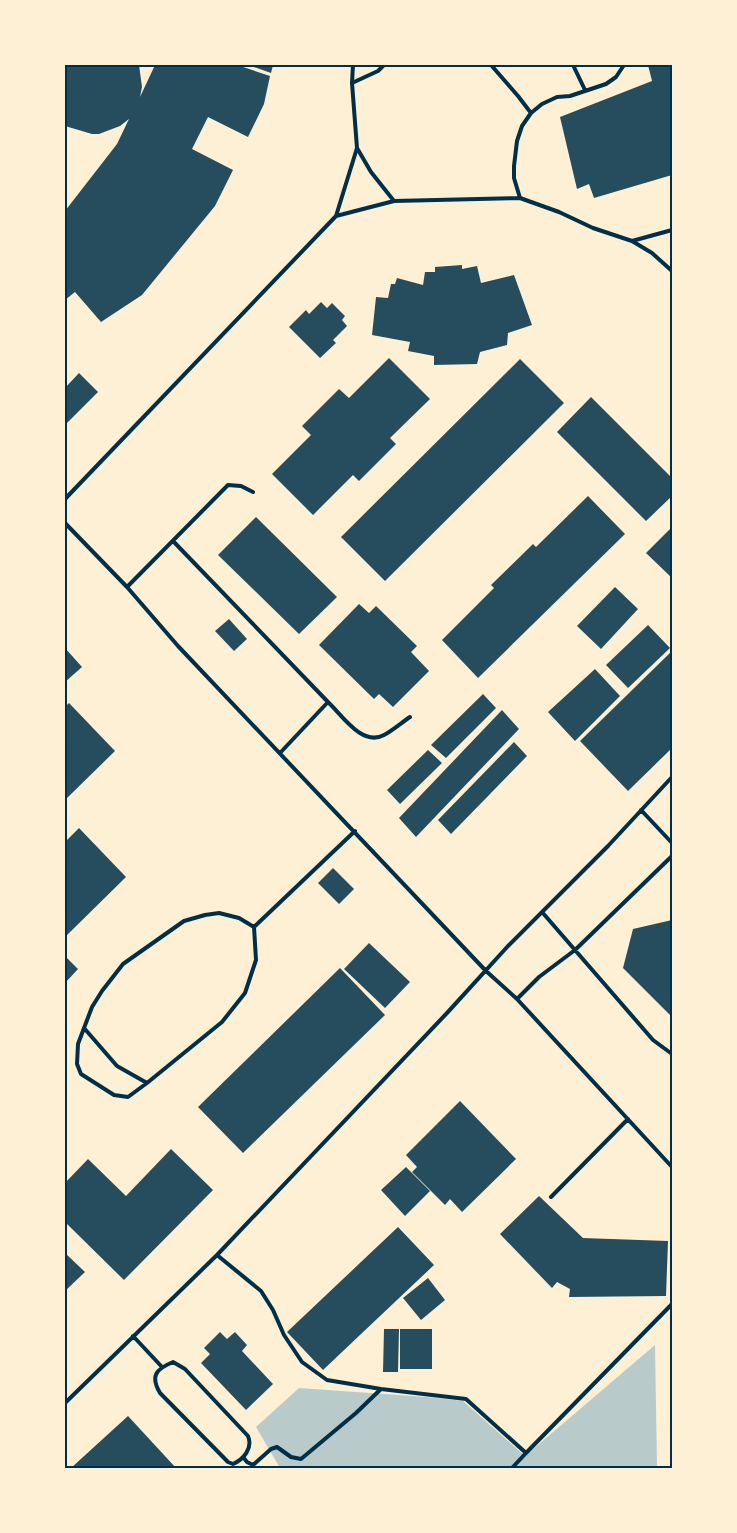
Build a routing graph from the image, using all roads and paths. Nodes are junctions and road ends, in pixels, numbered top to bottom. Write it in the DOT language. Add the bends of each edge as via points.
graph roads {
  1 [pos="354,65"];
  2 [pos="384,65"];
  3 [pos="491,65"];
  4 [pos="573,65"];
  5 [pos="624,65"];
  6 [pos="352,83"];
  7 [pos="585,90"];
  8 [pos="531,114"];
  9 [pos="357,148"];
  10 [pos="520,198"];
  11 [pos="394,201"];
  12 [pos="336,216"];
  13 [pos="672,230"];
  14 [pos="632,241"];
  15 [pos="672,271"];
  16 [pos="253,492"];
  17 [pos="65,498"];
  18 [pos="65,523"];
  19 [pos="173,541"];
  20 [pos="127,587"];
  21 [pos="328,702"];
  22 [pos="410,716"];
  23 [pos="280,753"];
  24 [pos="672,777"];
  25 [pos="642,810"];
  26 [pos="355,831"];
  27 [pos="672,843"];
  28 [pos="672,856"];
  29 [pos="542,912"];
  30 [pos="254,927"];
  31 [pos="575,950"];
  32 [pos="486,971"];
  33 [pos="517,1000"];
  34 [pos="84,1028"];
  35 [pos="672,1054"];
  36 [pos="147,1084"];
  37 [pos="628,1119"];
  38 [pos="672,1168"];
  39 [pos="551,1197"];
  40 [pos="217,1255"];
  41 [pos="672,1304"];
  42 [pos="133,1336"];
  43 [pos="162,1367"];
  44 [pos="380,1389"];
  45 [pos="65,1403"];
  46 [pos="526,1453"];
  47 [pos="243,1457"];
  48 [pos="512,1468"];
  1 -- 6 [label="lane"];
  2 -- 6 [label="lane"];
  3 -- 8 [label="lane"];
  4 -- 7 [label="lane"];
  5 -- 7 [label="lane" via="606,84"];
  6 -- 9 [label="lane"];
  7 -- 8 [label="lane" via="557,97"];
  8 -- 10 [label="lane" via="517,141 514,178"];
  9 -- 11 [label="lane"];
  9 -- 12 [label="lane"];
  10 -- 11 [label="lane"];
  10 -- 14 [label="lane"];
  11 -- 12 [label="lane"];
  12 -- 17 [label="lane"];
  13 -- 14 [label="lane"];
  14 -- 15 [label="lane"];
  16 -- 19 [label="lane" via="241,486 228,485"];
  18 -- 20 [label="lane"];
  19 -- 20 [label="lane"];
  19 -- 21 [label="lane"];
  20 -- 23 [label="lane"];
  21 -- 22 [label="lane" via="358,732 369,738 383,736"];
  21 -- 23 [label="lane"];
  23 -- 26 [label="lane"];
  24 -- 25 [label="lane"];
  25 -- 27 [label="lane"];
  25 -- 29 [label="lane"];
  26 -- 30 [label="lane"];
  26 -- 32 [label="lane"];
  28 -- 31 [label="lane"];
  29 -- 31 [label="lane"];
  29 -- 32 [label="lane"];
  30 -- 34 [label="lane" via="239,918 219,913 184,921 123,964 92,1007"];
  30 -- 36 [label="lane" via="256,960 245,993 222,1022"];
  31 -- 33 [label="lane" via="539,977"];
  31 -- 35 [label="lane" via="653,1040"];
  32 -- 33 [label="lane"];
  32 -- 40 [label="lane"];
  33 -- 37 [label="lane"];
  34 -- 36 [label="lane" via="117,1066"];
  34 -- 36 [label="lane" via="78,1044 77,1064 81,1074 114,1095 128,1097"];
  37 -- 38 [label="lane"];
  37 -- 39 [label="lane"];
  40 -- 42 [label="lane"];
  40 -- 44 [label="lane" via="261,1291 302,1362 327,1380"];
  41 -- 46 [label="lane"];
  42 -- 43 [label="lane"];
  42 -- 45 [label="lane"];
  43 -- 47 [label="lane" via="173,1362 184,1369 248,1436 250,1448"];
  43 -- 47 [label="lane" via="155,1376 160,1393 228,1462 233,1464"];
  44 -- 46 [label="lane" via="466,1399"];
  44 -- 47 [label="lane" via="301,1459 277,1448 254,1465"];
  46 -- 48 [label="lane"];
}
